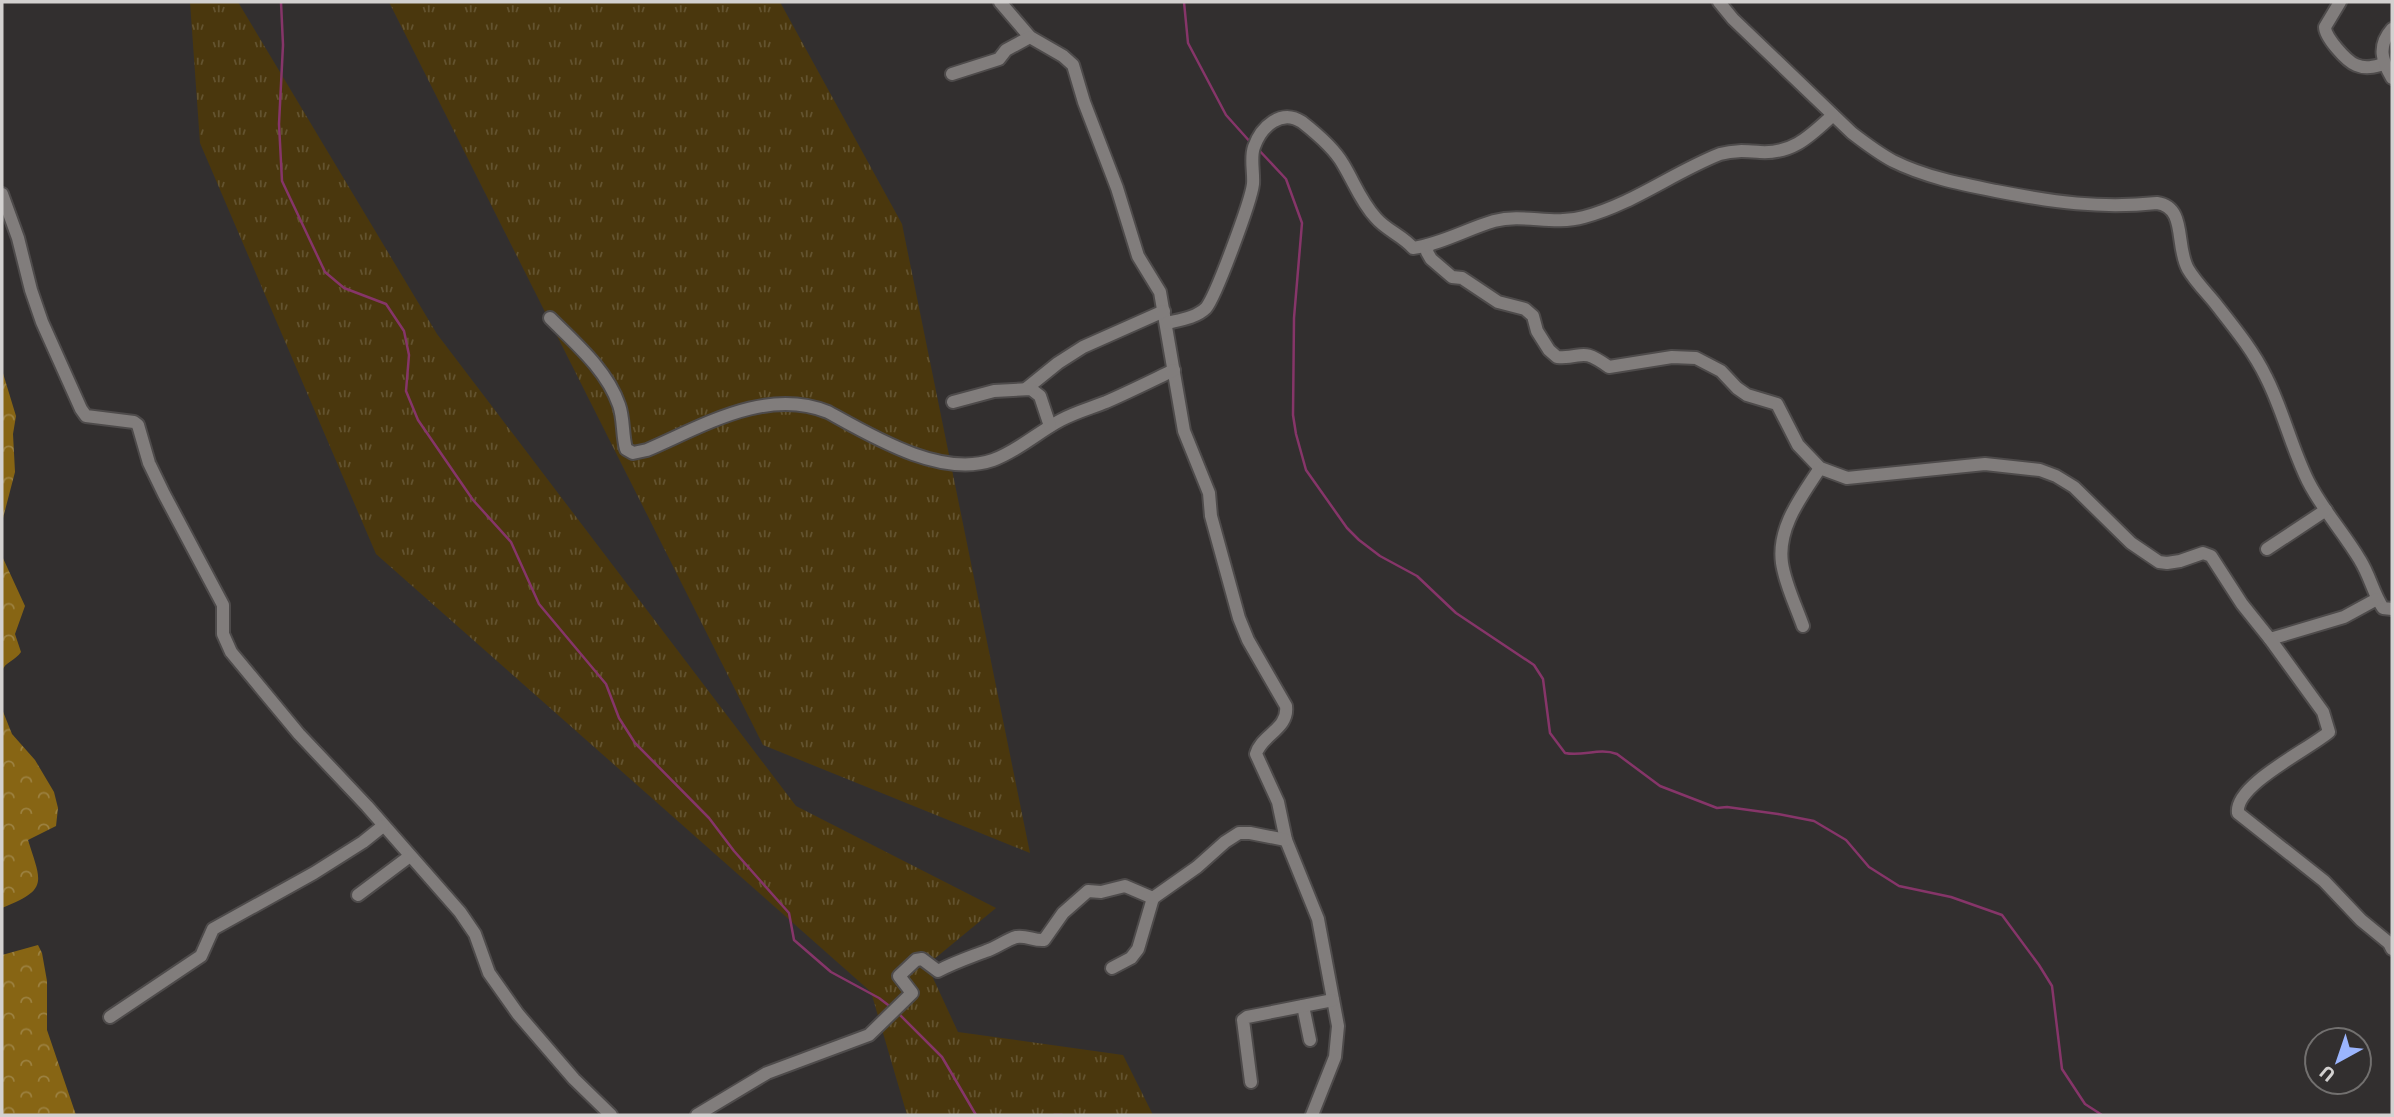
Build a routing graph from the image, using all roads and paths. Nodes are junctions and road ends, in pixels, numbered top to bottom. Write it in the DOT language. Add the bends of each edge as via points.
graph roads {
  1 [pos="1000,2"];
  2 [pos="1719,2"];
  3 [pos="2340,2"];
  4 [pos="2392,29"];
  5 [pos="1030,37"];
  6 [pos="2384,64"];
  7 [pos="952,74"];
  8 [pos="2392,78"];
  9 [pos="1833,115"];
  10 [pos="2,194"];
  11 [pos="1428,245"];
  12 [pos="1165,317"];
  13 [pos="550,318"];
  14 [pos="1174,370"];
  15 [pos="1027,388"];
  16 [pos="953,402"];
  17 [pos="1050,426"];
  18 [pos="1820,468"];
  19 [pos="2326,510"];
  20 [pos="2267,549"];
  21 [pos="2377,599"];
  22 [pos="2392,609"];
  23 [pos="1803,626"];
  24 [pos="2270,639"];
  25 [pos="383,825"];
  26 [pos="1286,840"];
  27 [pos="411,856"];
  28 [pos="358,895"];
  29 [pos="1153,898"];
  30 [pos="2392,949"];
  31 [pos="1112,968"];
  32 [pos="1333,1000"];
  33 [pos="1303,1006"];
  34 [pos="110,1017"];
  35 [pos="1310,1040"];
  36 [pos="1251,1082"];
  37 [pos="611,1115"];
  38 [pos="697,1115"];
  39 [pos="1312,1115"];
  1 -- 5 [label="street"];
  2 -- 9 [label="street"];
  3 -- 6 [label="street" via="2325,27 2327,37 2357,66"];
  4 -- 6 [label="street" via="2382,46"];
  5 -- 7 [label="street" via="999,59"];
  5 -- 12 [label="street" via="1073,65 1138,256 1157,285"];
  6 -- 8 [label="street"];
  9 -- 11 [label="street" via="1790,149 1720,154 1595,214 1555,222 1508,218"];
  9 -- 19 [label="street" via="1891,160 1942,179 2057,203 2157,203 2170,208 2178,222 2186,266 2260,366 2309,483"];
  10 -- 25 [label="street" via="51,346 83,414 136,423 164,495 223,605 223,634 231,652"];
  11 -- 12 [label="street" via="1413,248 1377,220 1342,163 1319,137 1288,116 1268,124 1254,146 1253,186 1210,301 1197,314"];
  11 -- 18 [label="street" via="1431,259 1452,277 1529,313 1557,357 1583,353 1609,367 1672,357 1710,364 1747,395 1777,404 1798,445"];
  12 -- 14 [label="street"];
  12 -- 15 [label="street" via="1083,347"];
  13 -- 17 [label="street" via="595,364 612,389 623,418 626,449 633,453 736,412 773,404 816,407 918,456 966,464 1002,456"];
  14 -- 17 [label="street"];
  14 -- 26 [label="street" via="1184,431 1209,493 1209,508 1239,618 1286,705 1283,721 1256,754 1278,802"];
  15 -- 16 [label="street"];
  15 -- 17 [label="street" via="1040,396"];
  18 -- 23 [label="street" via="1795,507 1782,542 1784,573"];
  18 -- 24 [label="street" via="1854,479 1985,464 2056,476 2159,562 2203,553 2211,556"];
  19 -- 20 [label="street"];
  19 -- 21 [label="street" via="2362,562"];
  21 -- 22 [label="street" via="2383,608"];
  21 -- 24 [label="street" via="2344,617"];
  24 -- 30 [label="street" via="2323,712 2329,732 2257,781 2240,801 2238,813 2324,881"];
  25 -- 27 [label="street"];
  25 -- 34 [label="street" via="314,873 213,929 201,956"];
  26 -- 29 [label="street" via="1239,834"];
  26 -- 32 [label="street" via="1318,919"];
  27 -- 28 [label="street"];
  27 -- 37 [label="street" via="475,934 489,973 517,1014"];
  29 -- 31 [label="street" via="1138,949"];
  29 -- 38 [label="street" via="1125,886 1088,891 1063,913 1044,940 1015,937 938,971 922,959 916,960 900,976 912,993 869,1035 767,1073"];
  32 -- 33 [label="street"];
  32 -- 39 [label="street" via="1338,1026 1335,1057"];
  33 -- 35 [label="street"];
  33 -- 36 [label="street" via="1243,1020"];
}
